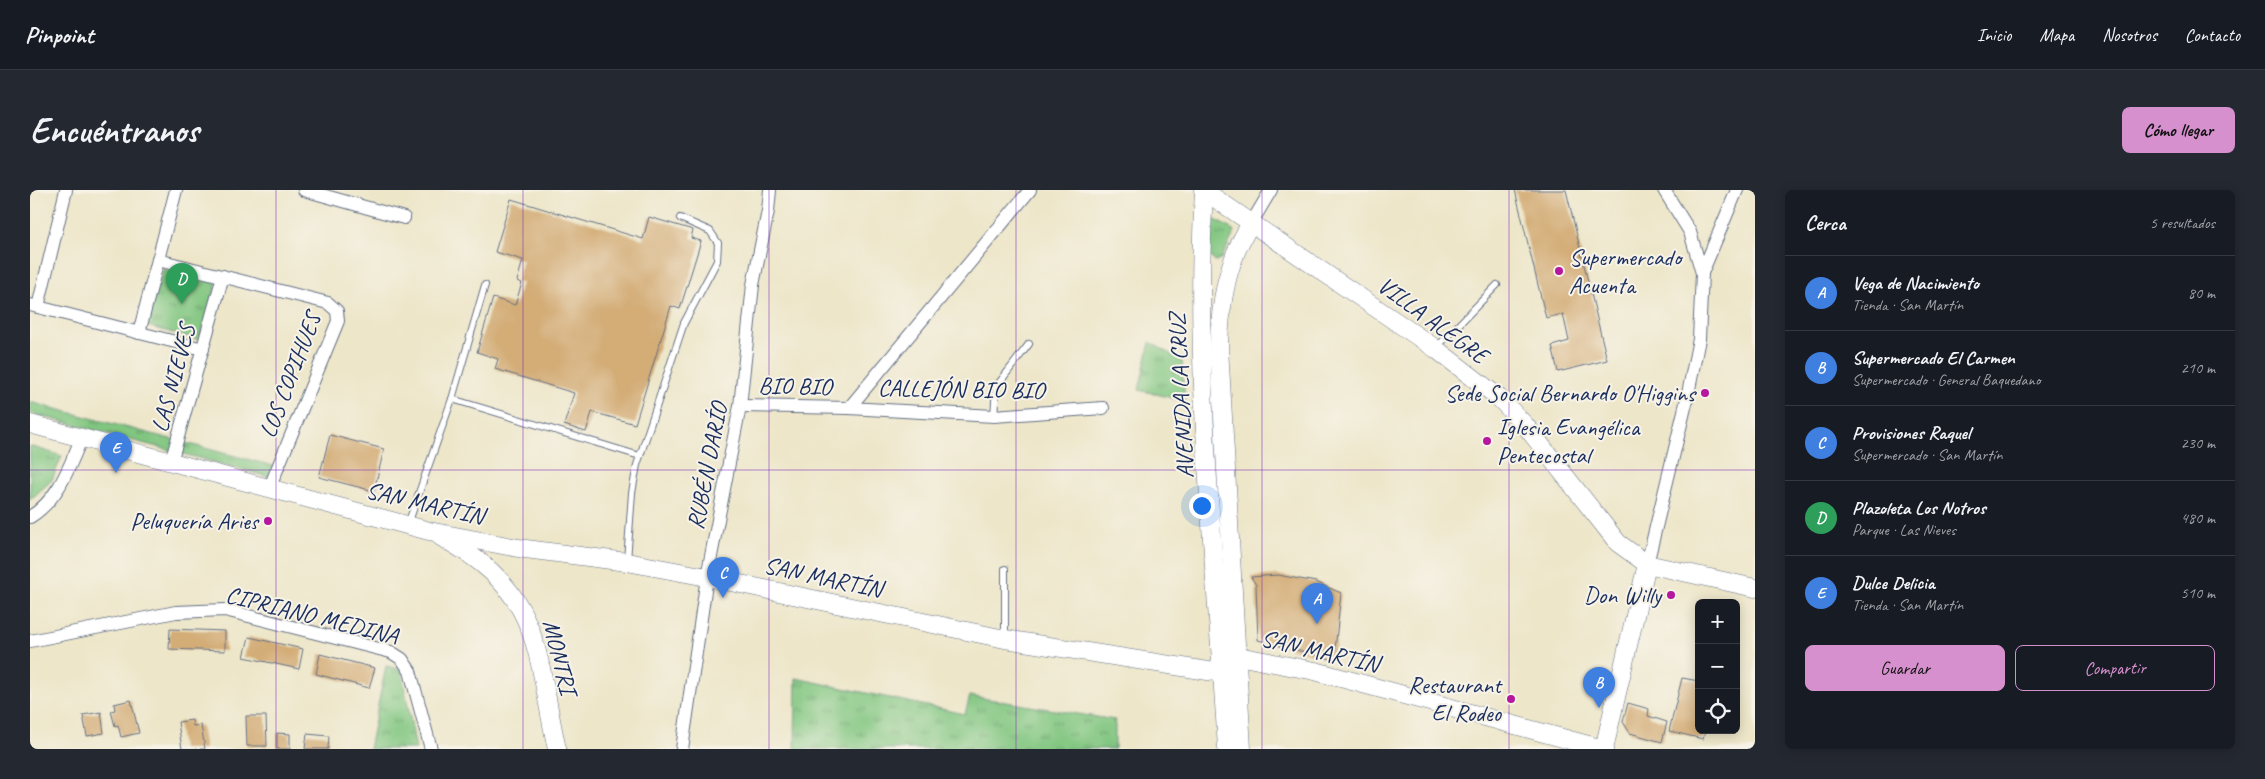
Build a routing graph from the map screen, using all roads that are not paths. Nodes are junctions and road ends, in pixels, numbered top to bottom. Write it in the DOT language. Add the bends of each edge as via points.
graph roads {
  1 [pos="66,190"];
  2 [pos="176,190"];
  3 [pos="304,190"];
  4 [pos="770,190"];
  5 [pos="1030,190"];
  6 [pos="1203,190"];
  7 [pos="1271,190"];
  8 [pos="1664,190"];
  9 [pos="1737,190"];
  10 [pos="404,218"];
  11 [pos="680,218"];
  12 [pos="1252,222"];
  13 [pos="158,260"];
  14 [pos="1200,268"];
  15 [pos="1228,273"];
  16 [pos="1702,274"];
  17 [pos="222,276"];
  18 [pos="485,285"];
  19 [pos="1496,285"];
  20 [pos="34,306"];
  21 [pos="139,333"];
  22 [pos="1029,344"];
  23 [pos="203,349"];
  24 [pos="1436,349"];
  25 [pos="452,399"];
  26 [pos="740,406"];
  27 [pos="849,408"];
  28 [pos="1103,408"];
  29 [pos="994,416"];
  30 [pos="30,424"];
  31 [pos="82,437"];
  32 [pos="640,456"];
  33 [pos="171,462"];
  34 [pos="269,489"];
  35 [pos="30,517"];
  36 [pos="407,525"];
  37 [pos="429,531"];
  38 [pos="518,548"];
  39 [pos="627,562"];
  40 [pos="1647,564"];
  41 [pos="1005,569"];
  42 [pos="707,577"];
  43 [pos="498,578"];
  44 [pos="1755,588"];
  45 [pos="1005,639"];
  46 [pos="30,641"];
  47 [pos="1238,656"];
  48 [pos="1222,669"];
  49 [pos="431,749"];
  50 [pos="557,749"];
  51 [pos="682,749"];
  52 [pos="1227,749"];
  53 [pos="1242,749"];
  54 [pos="1604,749"];
  1 -- 20 [label="street"];
  2 -- 13 [label="street"];
  3 -- 10 [label="street"];
  4 -- 26 [label="street, RUBÉN DARÍO" via="753,285"];
  5 -- 27 [label="street"];
  6 -- 12 [label="main road, VILLA ALEGRE"];
  6 -- 14 [label="main road, AVENIDA LA CRUZ"];
  7 -- 12 [label="street"];
  8 -- 16 [label="street" via="1690,232"];
  9 -- 16 [label="street"];
  11 -- 32 [label="lane" via="710,231 718,243 716,261 684,323"];
  12 -- 15 [label="main road, AVENIDA LA CRUZ" via="1237,248"];
  12 -- 24 [label="main road, VILLA ALEGRE"];
  13 -- 17 [label="street, LOS COPIHUES"];
  13 -- 21 [label="street"];
  14 -- 15 [label="main road"];
  14 -- 48 [label="main road, AVENIDA LA CRUZ" via="1201,351"];
  15 -- 47 [label="main road, AVENIDA LA CRUZ" via="1219,347"];
  16 -- 40 [label="street" via="1699,339"];
  17 -- 23 [label="street, LAS NIEVES"];
  17 -- 34 [label="street, LOS COPIHUES" via="328,303 338,314 338,321"];
  18 -- 25 [label="lane"];
  19 -- 24 [label="lane"];
  20 -- 21 [label="street"];
  21 -- 23 [label="street"];
  22 -- 29 [label="lane" via="996,387"];
  23 -- 33 [label="street, LAS NIEVES"];
  24 -- 40 [label="main road, VILLA ALEGRE" via="1498,397 1525,425 1618,543"];
  25 -- 32 [label="lane"];
  25 -- 36 [label="lane"];
  26 -- 27 [label="street, BIO BIO"];
  26 -- 42 [label="street, RUBÉN DARÍO"];
  27 -- 29 [label="street, CALLEJÓN BIO BIO"];
  28 -- 29 [label="street, CALLEJÓN BIO BIO"];
  30 -- 31 [label="main road, SAN MARTÍN"];
  31 -- 33 [label="main road, SAN MARTÍN"];
  31 -- 35 [label="street" via="63,480 48,504"];
  32 -- 39 [label="lane" via="632,493"];
  33 -- 34 [label="main road, SAN MARTÍN"];
  34 -- 36 [label="main road, SAN MARTÍN"];
  36 -- 37 [label="main road, SAN MARTÍN"];
  37 -- 38 [label="main road, SAN MARTÍN"];
  37 -- 43 [label="main road, MONTRI" via="475,558"];
  38 -- 39 [label="main road, SAN MARTÍN"];
  38 -- 43 [label="main road" via="499,558"];
  39 -- 42 [label="main road, SAN MARTÍN"];
  40 -- 44 [label="main road"];
  40 -- 54 [label="main road"];
  41 -- 45 [label="lane"];
  42 -- 45 [label="main road, SAN MARTÍN"];
  42 -- 51 [label="street, RUBÉN DARÍO"];
  43 -- 50 [label="main road, MONTRI" via="517,601 535,639"];
  45 -- 48 [label="main road, SAN MARTÍN" via="1208,671"];
  46 -- 49 [label="street, CIPRIANO MEDINA" via="176,612 225,610 391,652 402,658 410,671"];
  47 -- 48 [label="main road, SAN MARTÍN"];
  47 -- 53 [label="main road, AVENIDA LA CRUZ"];
  47 -- 54 [label="main road, SAN MARTÍN" via="1315,671"];
  48 -- 52 [label="main road, AVENIDA LA CRUZ"];
}
